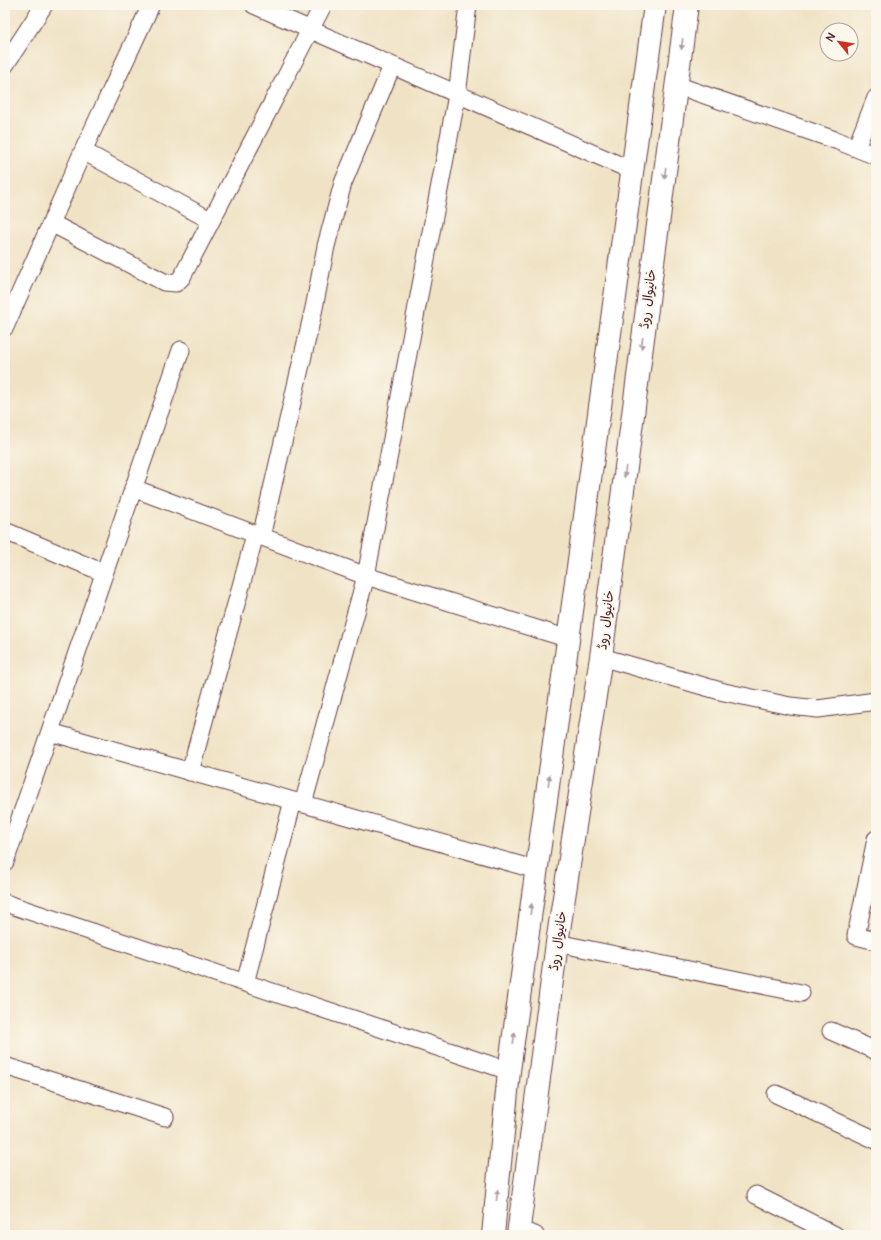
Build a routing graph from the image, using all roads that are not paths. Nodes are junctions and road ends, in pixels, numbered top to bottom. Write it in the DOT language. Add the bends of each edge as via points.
graph roads {
  1 [pos="44,5"];
  2 [pos="151,5"];
  3 [pos="254,5"];
  4 [pos="323,5"];
  5 [pos="468,5"];
  6 [pos="655,5"];
  7 [pos="687,5"];
  8 [pos="310,30"];
  9 [pos="5,65"];
  10 [pos="392,66"];
  11 [pos="676,85"];
  12 [pos="458,95"];
  13 [pos="876,98"];
  14 [pos="856,148"];
  15 [pos="83,151"];
  16 [pos="876,156"];
  17 [pos="633,171"];
  18 [pos="210,220"];
  19 [pos="51,223"];
  20 [pos="5,327"];
  21 [pos="181,350"];
  22 [pos="133,488"];
  23 [pos="5,531"];
  24 [pos="258,536"];
  25 [pos="104,573"];
  26 [pos="366,576"];
  27 [pos="569,639"];
  28 [pos="601,657"];
  29 [pos="876,701"];
  30 [pos="50,732"];
  31 [pos="190,772"];
  32 [pos="298,803"];
  33 [pos="876,839"];
  34 [pos="5,862"];
  35 [pos="537,870"];
  36 [pos="5,903"];
  37 [pos="876,941"];
  38 [pos="557,943"];
  39 [pos="246,983"];
  40 [pos="801,993"];
  41 [pos="831,1031"];
  42 [pos="876,1051"];
  43 [pos="5,1066"];
  44 [pos="509,1071"];
  45 [pos="776,1094"];
  46 [pos="165,1118"];
  47 [pos="876,1140"];
  48 [pos="756,1195"];
  49 [pos="524,1233"];
  50 [pos="494,1234"];
  51 [pos="835,1235"];
  1 -- 9 [label="street"];
  2 -- 15 [label="street"];
  3 -- 8 [label="street"];
  4 -- 8 [label="street"];
  5 -- 12 [label="street"];
  6 -- 17 [label="main road"];
  7 -- 11 [label="main road, خانیوال روڈ, one-way"];
  8 -- 10 [label="street"];
  8 -- 18 [label="street"];
  10 -- 12 [label="street"];
  10 -- 24 [label="street" via="343,183"];
  11 -- 14 [label="street"];
  11 -- 28 [label="main road, خانیوال روڈ, one-way"];
  12 -- 17 [label="street"];
  12 -- 26 [label="street"];
  13 -- 14 [label="street"];
  14 -- 16 [label="street"];
  15 -- 18 [label="street"];
  15 -- 19 [label="street"];
  17 -- 27 [label="main road"];
  18 -- 19 [label="street" via="182,277 176,283 164,282"];
  19 -- 20 [label="street"];
  21 -- 22 [label="street"];
  22 -- 24 [label="street"];
  22 -- 25 [label="street"];
  23 -- 25 [label="street"];
  24 -- 26 [label="street"];
  24 -- 31 [label="street"];
  25 -- 30 [label="street"];
  26 -- 27 [label="street"];
  26 -- 32 [label="street"];
  35 -- 27 [label="main road, one-way"];
  28 -- 29 [label="street" via="724,692 790,706 818,709"];
  28 -- 38 [label="main road, خانیوال روڈ"];
  30 -- 31 [label="street"];
  30 -- 34 [label="street"];
  31 -- 32 [label="street"];
  32 -- 35 [label="street"];
  32 -- 39 [label="street"];
  33 -- 37 [label="street" via="856,936"];
  44 -- 35 [label="main road, one-way"];
  36 -- 39 [label="street"];
  38 -- 40 [label="street"];
  38 -- 49 [label="main road, خانیوال روڈ"];
  39 -- 44 [label="street"];
  41 -- 42 [label="street"];
  43 -- 46 [label="street"];
  50 -- 44 [label="main road, one-way"];
  45 -- 47 [label="street"];
  48 -- 51 [label="street"];
}
